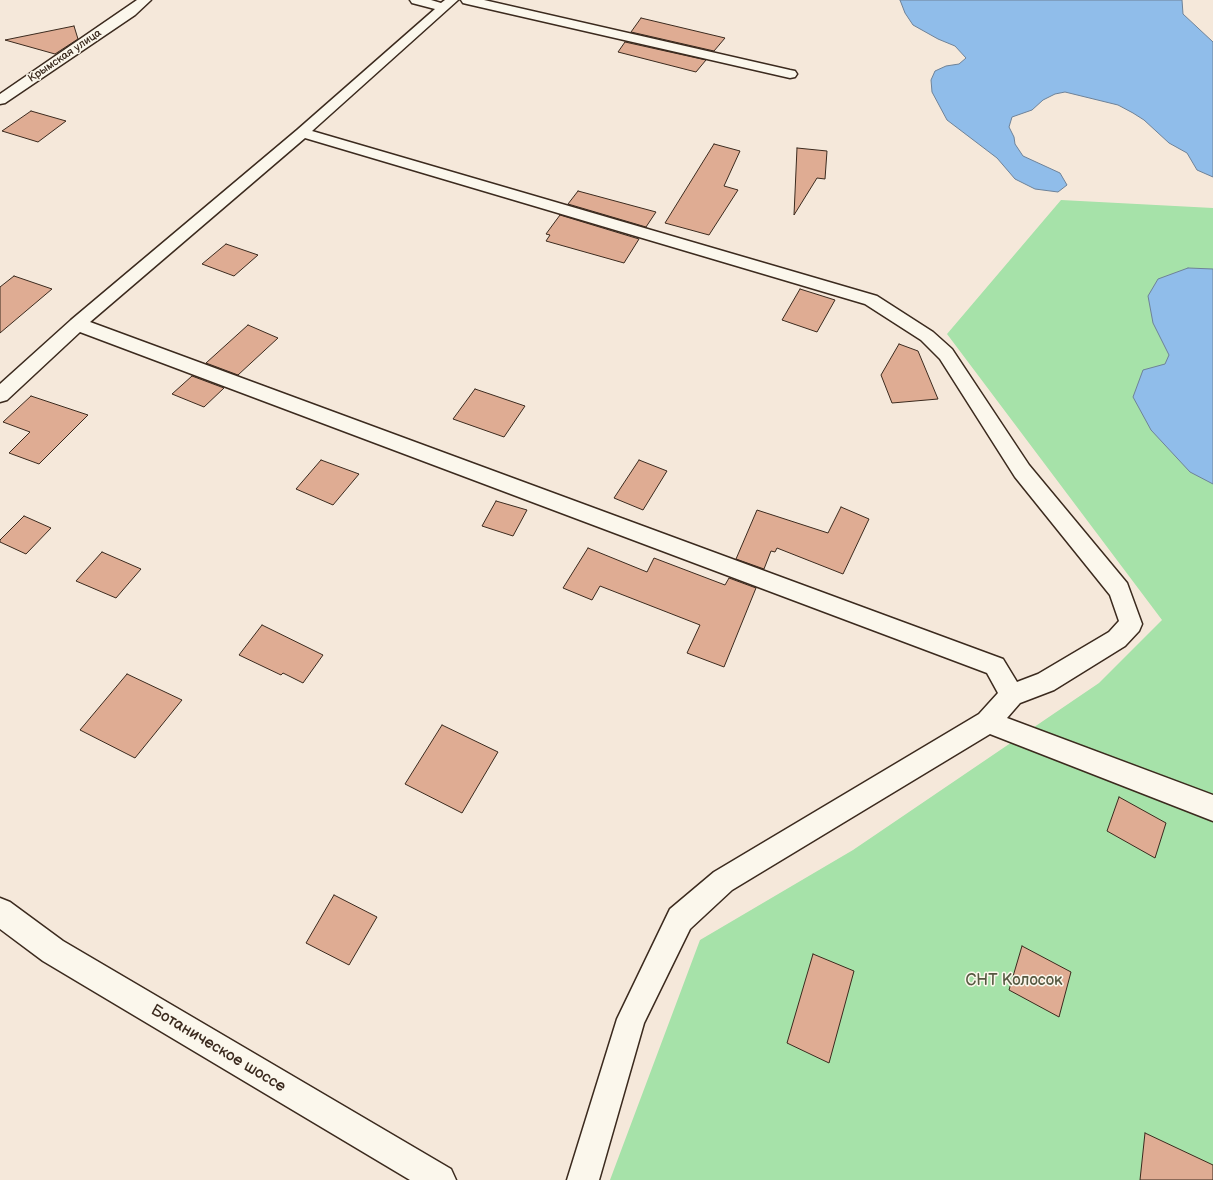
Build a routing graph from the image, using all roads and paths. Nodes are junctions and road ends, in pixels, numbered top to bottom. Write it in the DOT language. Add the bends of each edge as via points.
graph roads {
  1 [pos="144,0"];
  2 [pos="416,0"];
  3 [pos="467,0"];
  4 [pos="447,4"];
  5 [pos="128,6"];
  6 [pos="790,74"];
  7 [pos="0,100"];
  8 [pos="302,133"];
  9 [pos="77,324"];
  10 [pos="0,395"];
  11 [pos="1012,695"];
  12 [pos="988,722"];
  13 [pos="1213,808"];
  14 [pos="0,912"];
  15 [pos="440,1180"];
  16 [pos="583,1180"];
  1 -- 5 [label="street, Крымская улица"];
  2 -- 4 [label="street"];
  3 -- 6 [label="street"];
  4 -- 8 [label="street"];
  5 -- 7 [label="street, Крымская улица"];
  8 -- 9 [label="street"];
  8 -- 11 [label="street" via="871,300 927,336 946,354 1022,471 1119,590 1131,624 1117,639 1046,682"];
  9 -- 10 [label="street"];
  9 -- 11 [label="street" via="995,666"];
  11 -- 12 [label="street"];
  12 -- 13 [label="street"];
  12 -- 16 [label="street" via="723,881 680,919 631,1019"];
  14 -- 15 [label="street, Ботаническое шоссе" via="53,951"];
}
